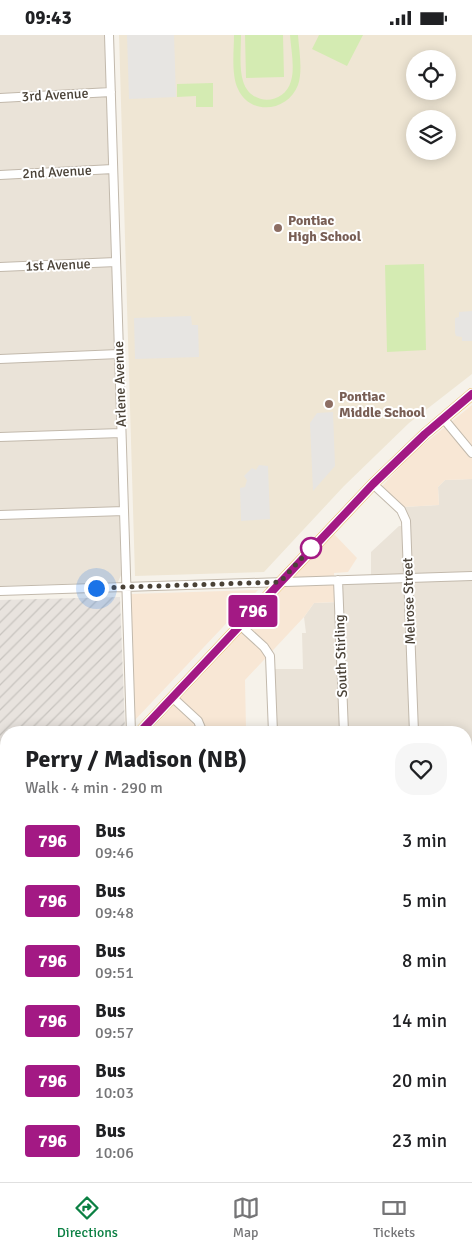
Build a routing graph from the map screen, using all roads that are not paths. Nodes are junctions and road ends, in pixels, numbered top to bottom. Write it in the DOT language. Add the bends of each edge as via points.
graph roads {
  1 [pos="109,35"];
  2 [pos="111,92"];
  3 [pos="0,98"];
  4 [pos="113,169"];
  5 [pos="0,175"];
  6 [pos="116,262"];
  7 [pos="0,267"];
  8 [pos="119,355"];
  9 [pos="0,359"];
  10 [pos="472,394"];
  11 [pos="443,418"];
  12 [pos="121,433"];
  13 [pos="0,437"];
  14 [pos="472,453"];
  15 [pos="373,484"];
  16 [pos="124,511"];
  17 [pos="0,515"];
  18 [pos="472,576"];
  19 [pos="408,578"];
  20 [pos="338,580"];
  21 [pos="280,582"];
  22 [pos="126,587"];
  23 [pos="0,591"];
  24 [pos="240,625"];
  25 [pos="172,697"];
  26 [pos="131,726"];
  27 [pos="145,726"];
  28 [pos="200,726"];
  29 [pos="274,726"];
  30 [pos="344,726"];
  31 [pos="414,726"];
  1 -- 2 [label="street, Arlene Avenue"];
  2 -- 3 [label="street, 3rd Avenue"];
  2 -- 4 [label="street, Arlene Avenue"];
  4 -- 5 [label="street, 2nd Avenue"];
  4 -- 6 [label="street, Arlene Avenue"];
  6 -- 7 [label="street, 1st Avenue"];
  6 -- 8 [label="street, Arlene Avenue"];
  8 -- 9 [label="street"];
  8 -- 12 [label="street, Arlene Avenue"];
  10 -- 11 [label="main road"];
  11 -- 14 [label="street"];
  11 -- 15 [label="main road"];
  12 -- 13 [label="street"];
  12 -- 16 [label="street, Arlene Avenue"];
  15 -- 19 [label="street, Melrose Street" via="405,517"];
  15 -- 21 [label="main road"];
  16 -- 17 [label="street"];
  16 -- 22 [label="street, Arlene Avenue"];
  18 -- 19 [label="street"];
  19 -- 20 [label="street"];
  19 -- 31 [label="street, Melrose Street"];
  20 -- 21 [label="street"];
  20 -- 30 [label="street, South Stirling"];
  21 -- 22 [label="street"];
  21 -- 24 [label="main road"];
  22 -- 23 [label="street"];
  22 -- 26 [label="street, Arlene Avenue"];
  24 -- 25 [label="main road"];
  24 -- 29 [label="street" via="270,656"];
  25 -- 27 [label="main road"];
  25 -- 28 [label="street"];
}
